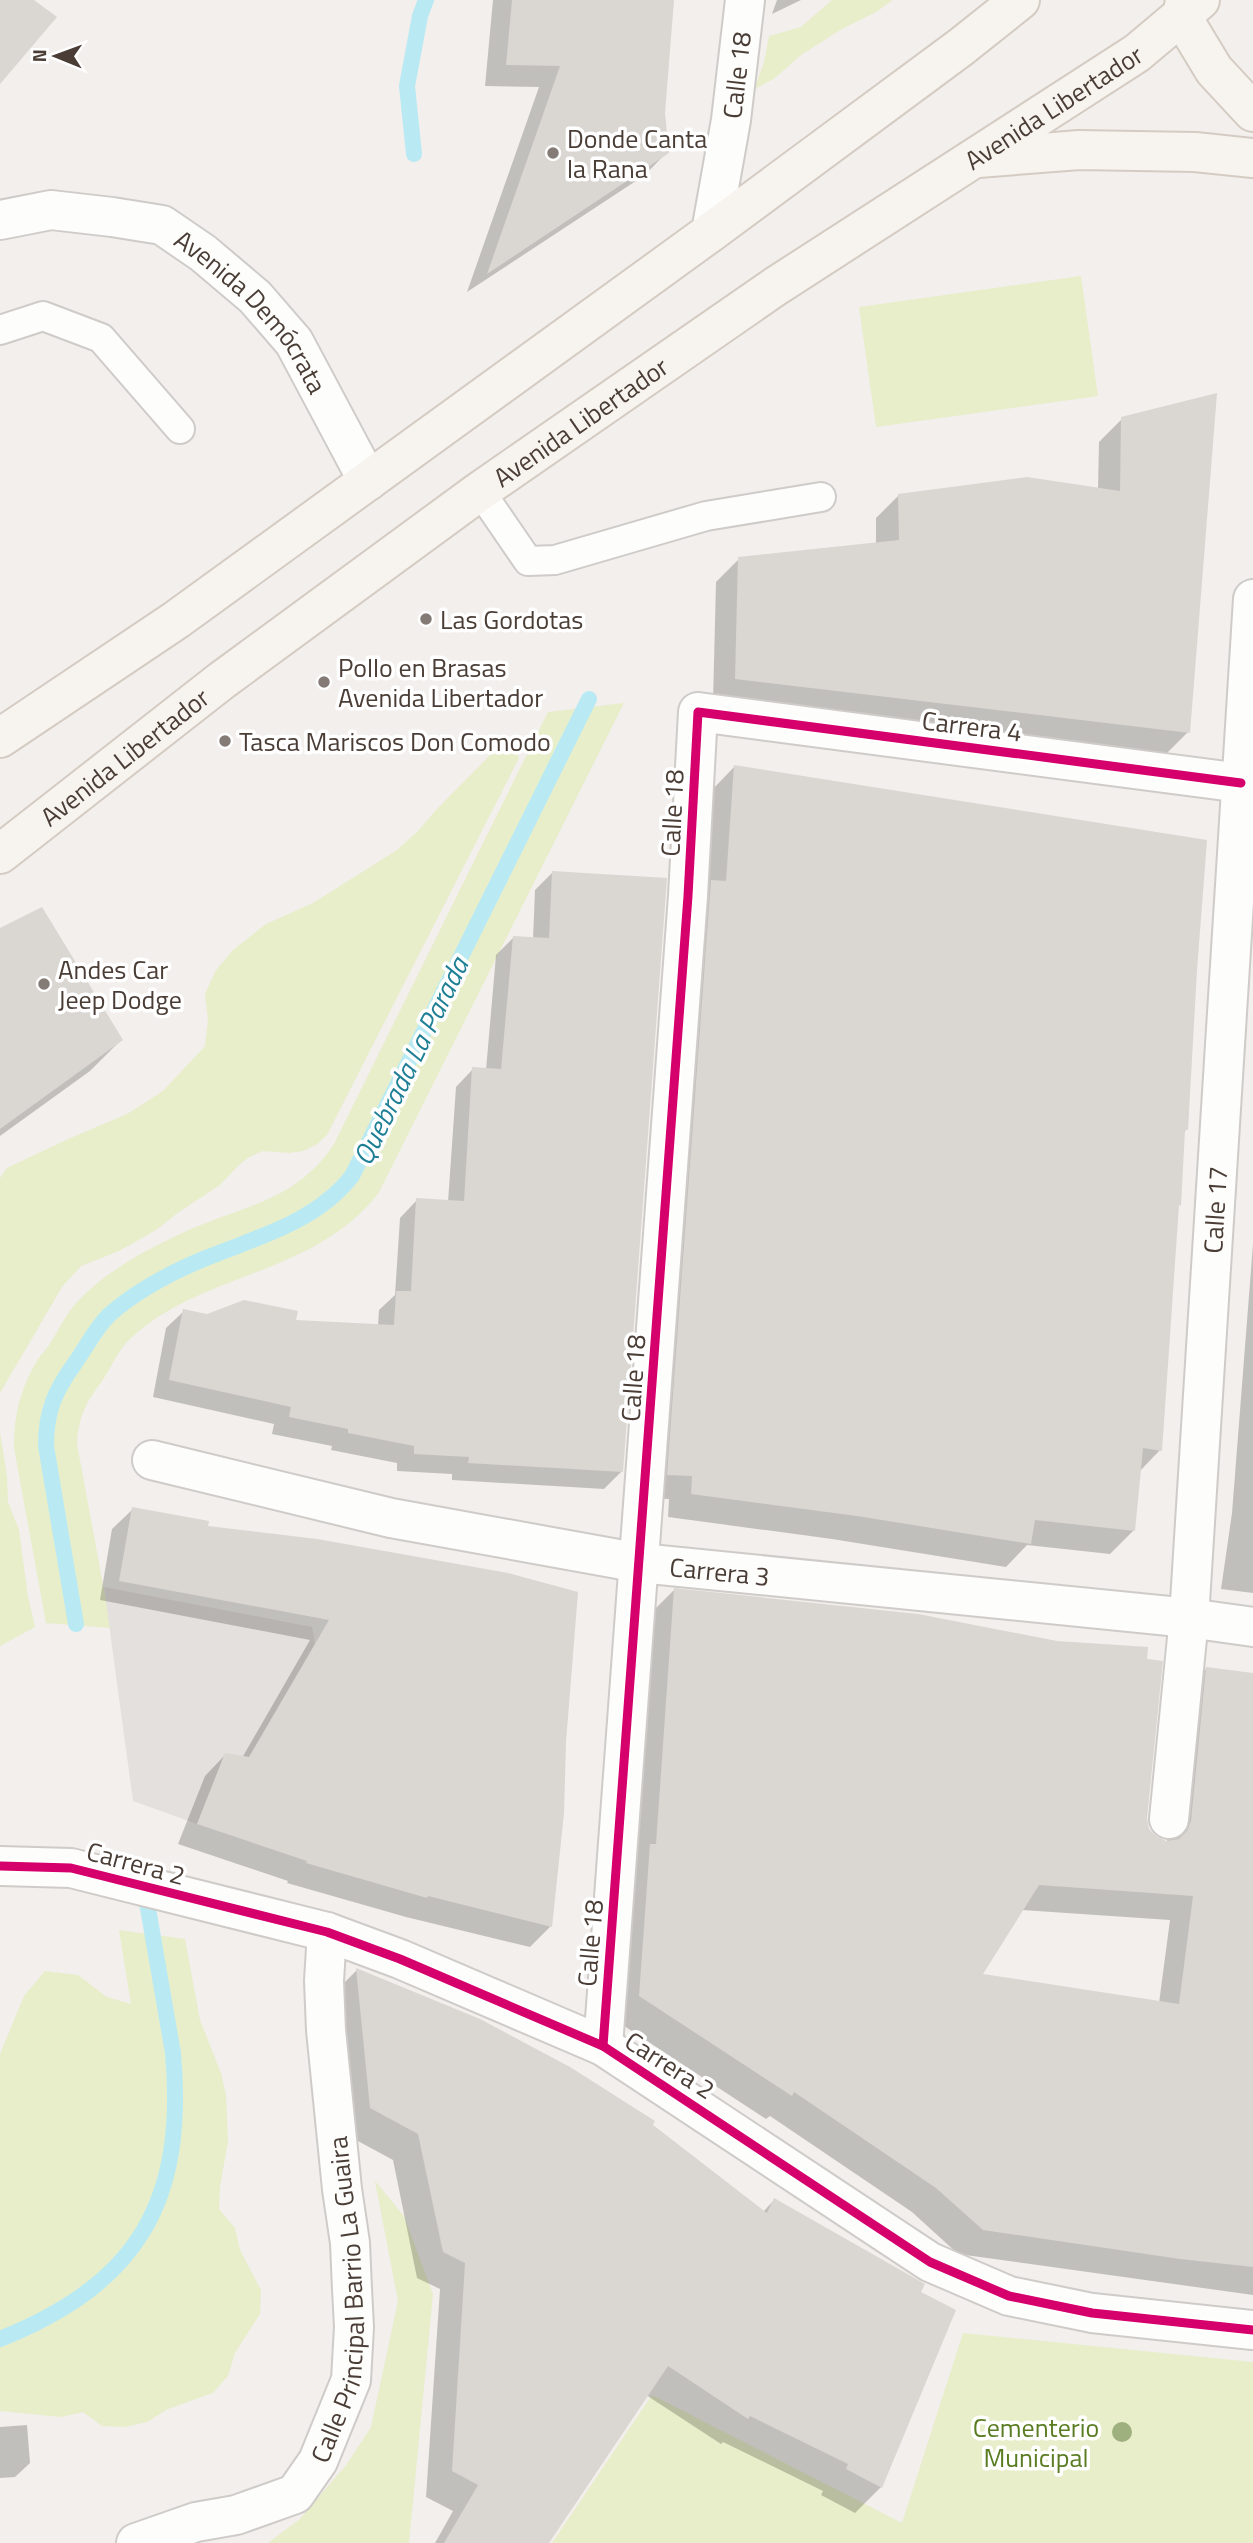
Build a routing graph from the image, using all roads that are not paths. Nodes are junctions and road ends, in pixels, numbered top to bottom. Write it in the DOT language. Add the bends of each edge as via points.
graph roads {
  1 [pos="745,0"];
  2 [pos="1020,0"];
  3 [pos="1189,6"];
  4 [pos="1253,112"];
  5 [pos="972,158"];
  6 [pos="1253,158"];
  7 [pos="0,220"];
  8 [pos="711,232"];
  9 [pos="0,330"];
  10 [pos="180,429"];
  11 [pos="368,481"];
  12 [pos="480,491"];
  13 [pos="821,497"];
  14 [pos="1253,599"];
  15 [pos="698,712"];
  16 [pos="0,738"];
  17 [pos="1241,783"];
  18 [pos="0,854"];
  19 [pos="152,1460"];
  20 [pos="640,1563"];
  21 [pos="1189,1618"];
  22 [pos="1253,1627"];
  23 [pos="1169,1819"];
  24 [pos="0,1866"];
  25 [pos="327,1932"];
  26 [pos="603,2046"];
  27 [pos="1253,2330"];
  28 [pos="136,2543"];
  1 -- 8 [label="street, Calle 18" via="731,120"];
  2 -- 8 [label="main road"];
  3 -- 4 [label="main road" via="1214,70"];
  3 -- 5 [label="main road, Avenida Libertador" via="1137,53"];
  5 -- 6 [label="main road" via="1079,150"];
  5 -- 12 [label="main road, Avenida Libertador" via="776,286"];
  7 -- 11 [label="street, Avenida Demócrata" via="51,210 112,216 162,225 203,253 256,296 294,342"];
  8 -- 11 [label="main road"];
  9 -- 10 [label="lane" via="43,316 101,338"];
  11 -- 16 [label="main road" via="176,620"];
  12 -- 13 [label="lane" via="528,561 555,560 706,516"];
  12 -- 18 [label="main road, Avenida Libertador" via="221,681"];
  14 -- 17 [label="street, Calle 17"];
  15 -- 17 [label="street, Carrera 4"];
  15 -- 20 [label="street, Calle 18"];
  17 -- 21 [label="street, Calle 17"];
  19 -- 20 [label="street, Carrera 3" via="391,1518"];
  20 -- 21 [label="street, Carrera 3"];
  20 -- 26 [label="street, Calle 18"];
  21 -- 22 [label="street, Carrera 3"];
  21 -- 23 [label="street, Calle 17"];
  24 -- 25 [label="street, Carrera 2" via="71,1868"];
  25 -- 26 [label="street, Carrera 2"];
  25 -- 28 [label="street, Calle Principal Barrio La Guaira" via="326,2030 354,2314 351,2380 318,2460 295,2494"];
  26 -- 27 [label="street, Carrera 2" via="930,2262 1009,2297 1092,2313"];
}
